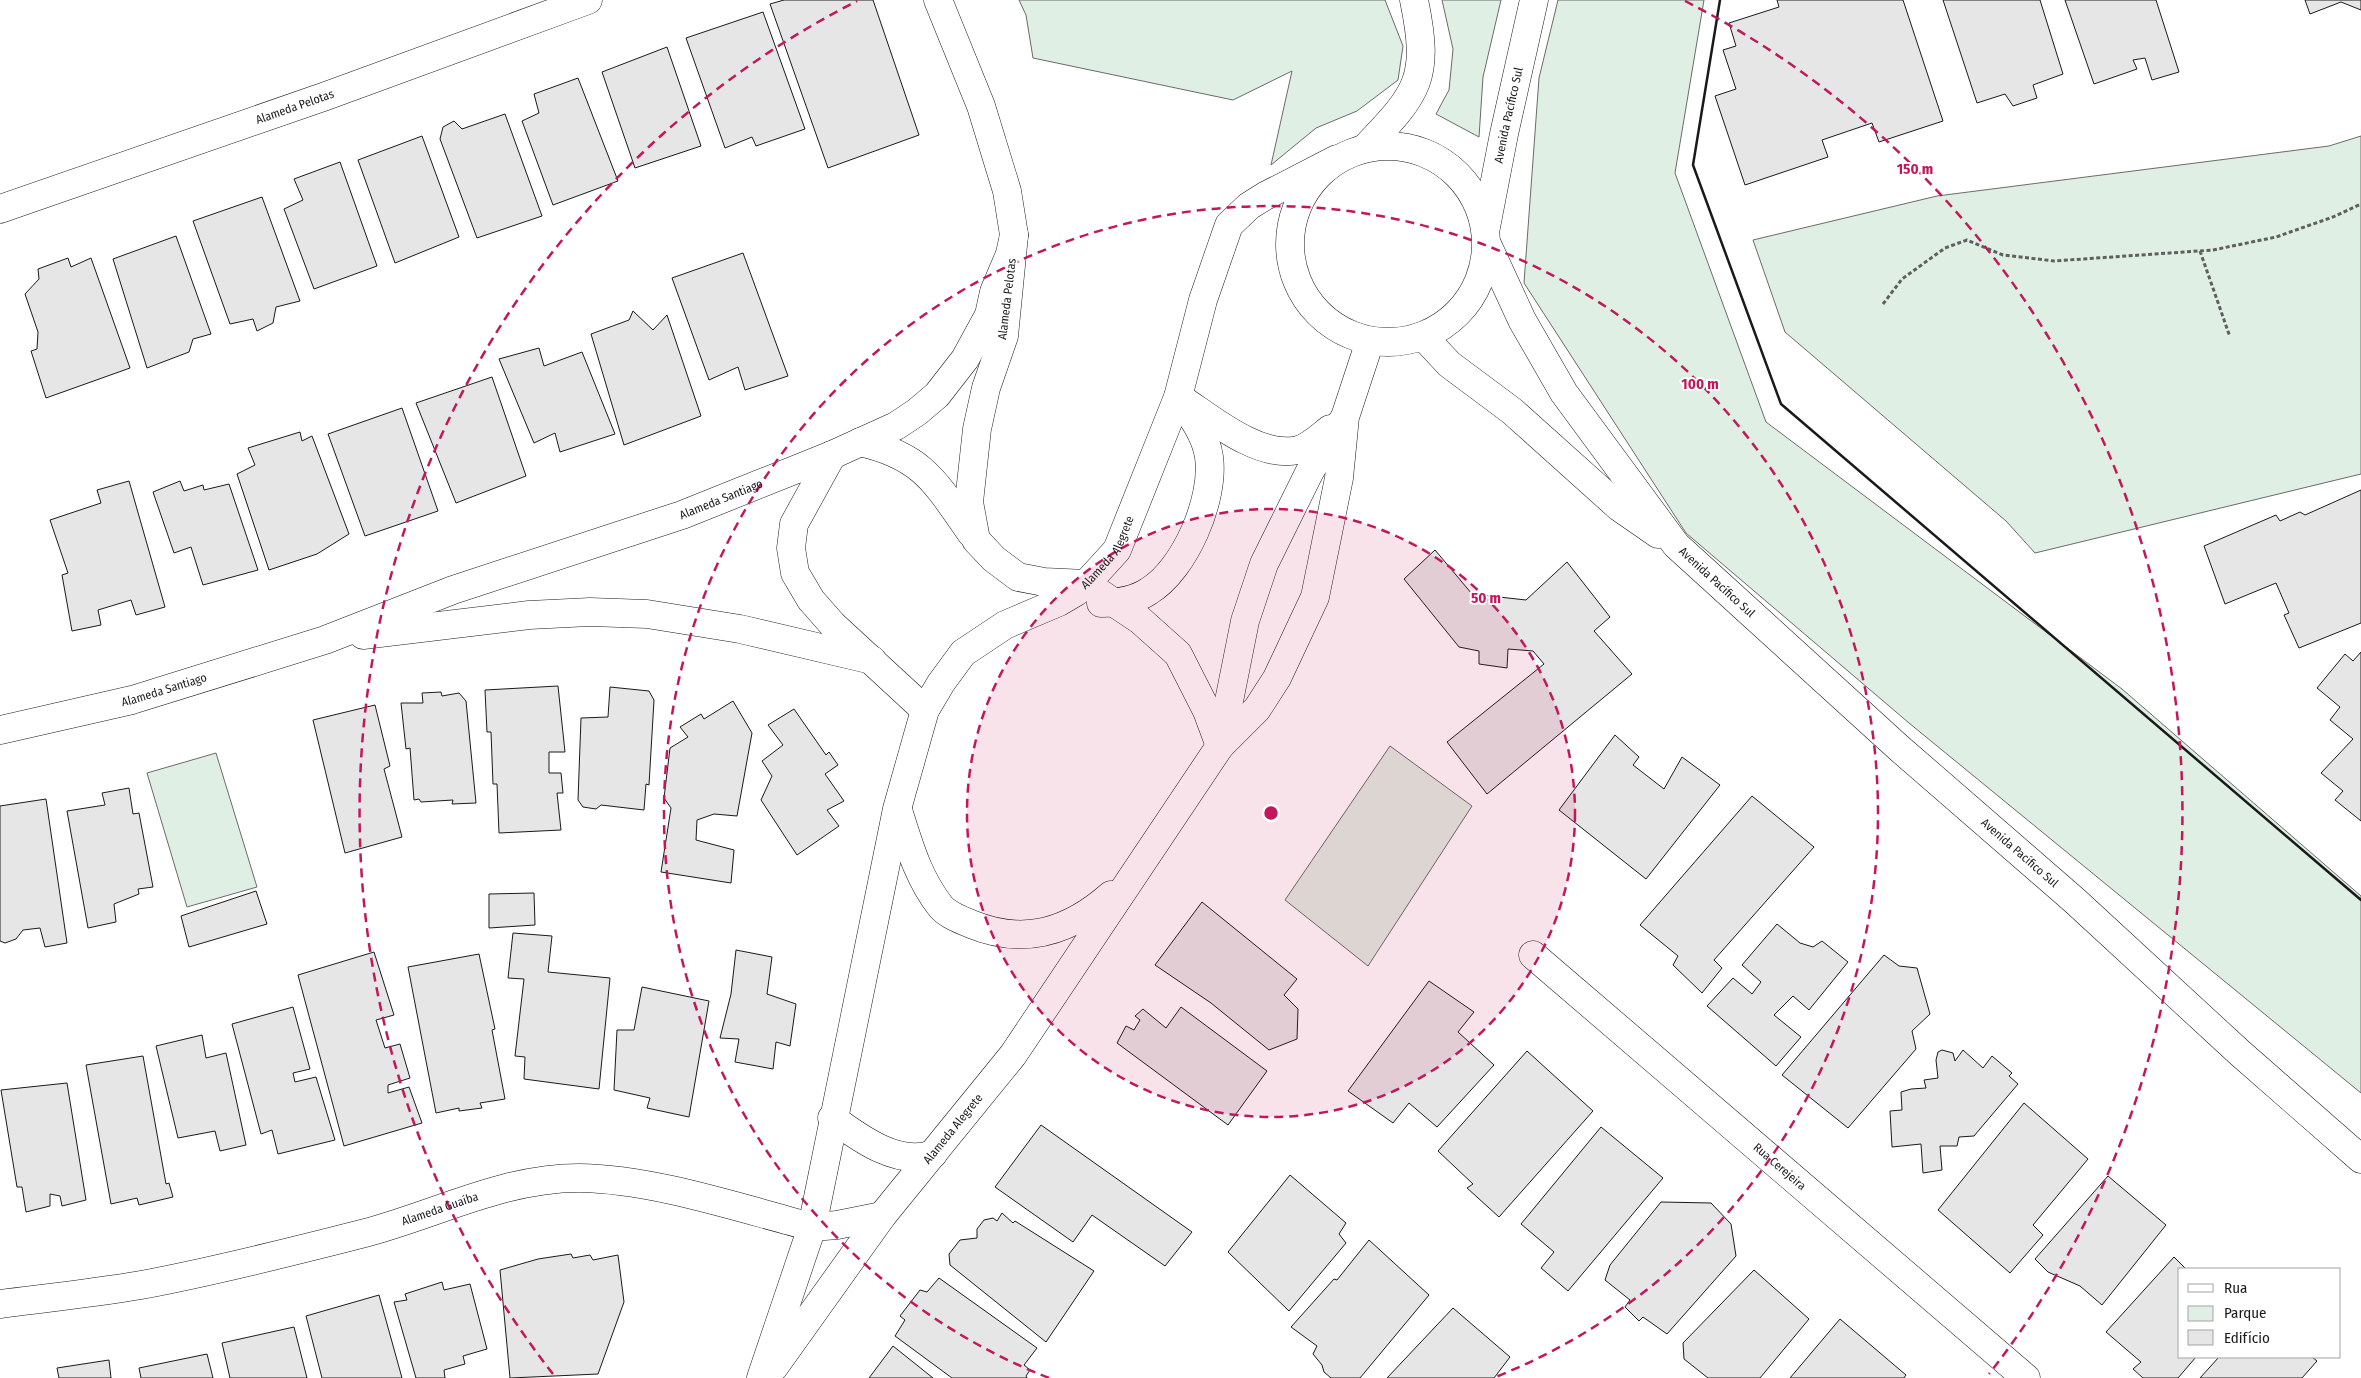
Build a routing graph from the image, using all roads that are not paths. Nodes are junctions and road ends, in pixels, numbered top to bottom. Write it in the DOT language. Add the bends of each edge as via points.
graph roads {
  1 [pos="588,0"];
  2 [pos="938,0"];
  3 [pos="1414,0"];
  4 [pos="1534,0"];
  5 [pos="1366,147"];
  6 [pos="1337,159"];
  7 [pos="0,209"];
  8 [pos="1014,235"];
  9 [pos="1486,237"];
  10 [pos="1423,336"];
  11 [pos="1370,341"];
  12 [pos="1178,397"];
  13 [pos="1346,417"];
  14 [pos="860,442"];
  15 [pos="832,454"];
  16 [pos="976,540"];
  17 [pos="1676,545"];
  18 [pos="1086,584"];
  19 [pos="1059,602"];
  20 [pos="1116,603"];
  21 [pos="325,640"];
  22 [pos="872,660"];
  23 [pos="925,710"];
  24 [pos="0,730"];
  25 [pos="1220,746"];
  26 [pos="897,809"];
  27 [pos="1133,875"];
  28 [pos="1533,955"];
  29 [pos="832,1118"];
  30 [pos="933,1154"];
  31 [pos="2361,1159"];
  32 [pos="882,1216"];
  33 [pos="812,1226"];
  34 [pos="0,1304"];
  35 [pos="761,1378"];
  36 [pos="766,1378"];
  37 [pos="2026,1378"];
  1 -- 7 [label="street, Alameda Pelotas" via="326,96"];
  2 -- 8 [label="street, Alameda Pelotas" via="980,106 1007,192"];
  3 -- 5 [label="street" via="1420,31 1418,80 1407,102"];
  4 -- 9 [label="street, Avenida Pacífico Sul" via="1504,134"];
  5 -- 6 [label="street"];
  5 -- 9 [label="street" via="1406,147 1429,154 1456,173 1476,199"];
  6 -- 11 [label="street" via="1312,180 1296,208 1290,239 1293,271 1307,300 1330,323"];
  6 -- 12 [label="street, Alameda Alegrete" via="1264,196 1229,225 1203,300"];
  8 -- 14 [label="street, Alameda Santiago" via="989,314 953,377 917,412 896,426"];
  8 -- 16 [label="street, Alameda Pelotas" via="1004,336 986,388 977,430 969,502"];
  9 -- 10 [label="street" via="1485,263 1472,294 1451,320"];
  9 -- 17 [label="street, Avenida Pacífico Sul" via="1522,320 1564,393"];
  10 -- 11 [label="street" via="1391,343"];
  10 -- 17 [label="street, Avenida Pacífico Sul" via="1449,364 1512,411 1619,507"];
  11 -- 13 [label="street, Alameda Alegrete"];
  12 -- 13 [label="street" via="1253,444 1283,451 1299,450"];
  12 -- 18 [label="street, Alameda Alegrete" via="1117,550"];
  12 -- 20 [label="street" via="1195,421 1209,456 1209,486 1200,518 1182,555 1164,579 1148,592"];
  13 -- 25 [label="street" via="1309,474 1264,564 1245,621"];
  13 -- 25 [label="street, Alameda Alegrete" via="1340,478 1315,597 1277,678 1257,708"];
  14 -- 15 [label="street, Alameda Santiago"];
  14 -- 16 [label="street" via="902,455 927,474"];
  15 -- 21 [label="street, Alameda Santiago" via="682,515 453,590"];
  15 -- 22 [label="street" via="794,524 791,548 795,573 811,600 833,626"];
  16 -- 18 [label="street" via="1018,577"];
  17 -- 31 [label="street, Avenida Pacífico Sul"];
  18 -- 19 [label="street, Alameda Alegrete"];
  18 -- 20 [label="street"];
  19 -- 20 [label="street"];
  19 -- 23 [label="street, Alameda Alegrete" via="1005,624 964,653 941,682"];
  20 -- 25 [label="street" via="1178,654 1207,711"];
  21 -- 22 [label="street, Alameda Santiago" via="529,615 590,612 638,614 740,629"];
  21 -- 24 [label="street, Alameda Santiago" via="132,700"];
  22 -- 23 [label="street"];
  23 -- 26 [label="street, Alameda Alegrete"];
  25 -- 27 [label="street, Alameda Alegrete"];
  26 -- 27 [label="street, Alameda Alegrete" via="920,878 943,909 984,929 1004,934 1058,930 1100,904"];
  26 -- 29 [label="street, Alameda Alegrete"];
  27 -- 30 [label="street, Alameda Alegrete" via="1013,1055"];
  28 -- 37 [label="street, Rua Cerejeira"];
  29 -- 30 [label="street" via="871,1144 893,1152 923,1158"];
  29 -- 33 [label="street, Alameda Alegrete"];
  30 -- 32 [label="street, Alameda Alegrete"];
  32 -- 33 [label="street, Alameda Guaíba" via="837,1225"];
  32 -- 36 [label="street, Alameda Alegrete"];
  33 -- 34 [label="street, Alameda Guaíba" via="614,1180 544,1180 472,1197 368,1232 201,1273"];
  33 -- 35 [label="street, Alameda Alegrete"];
}
